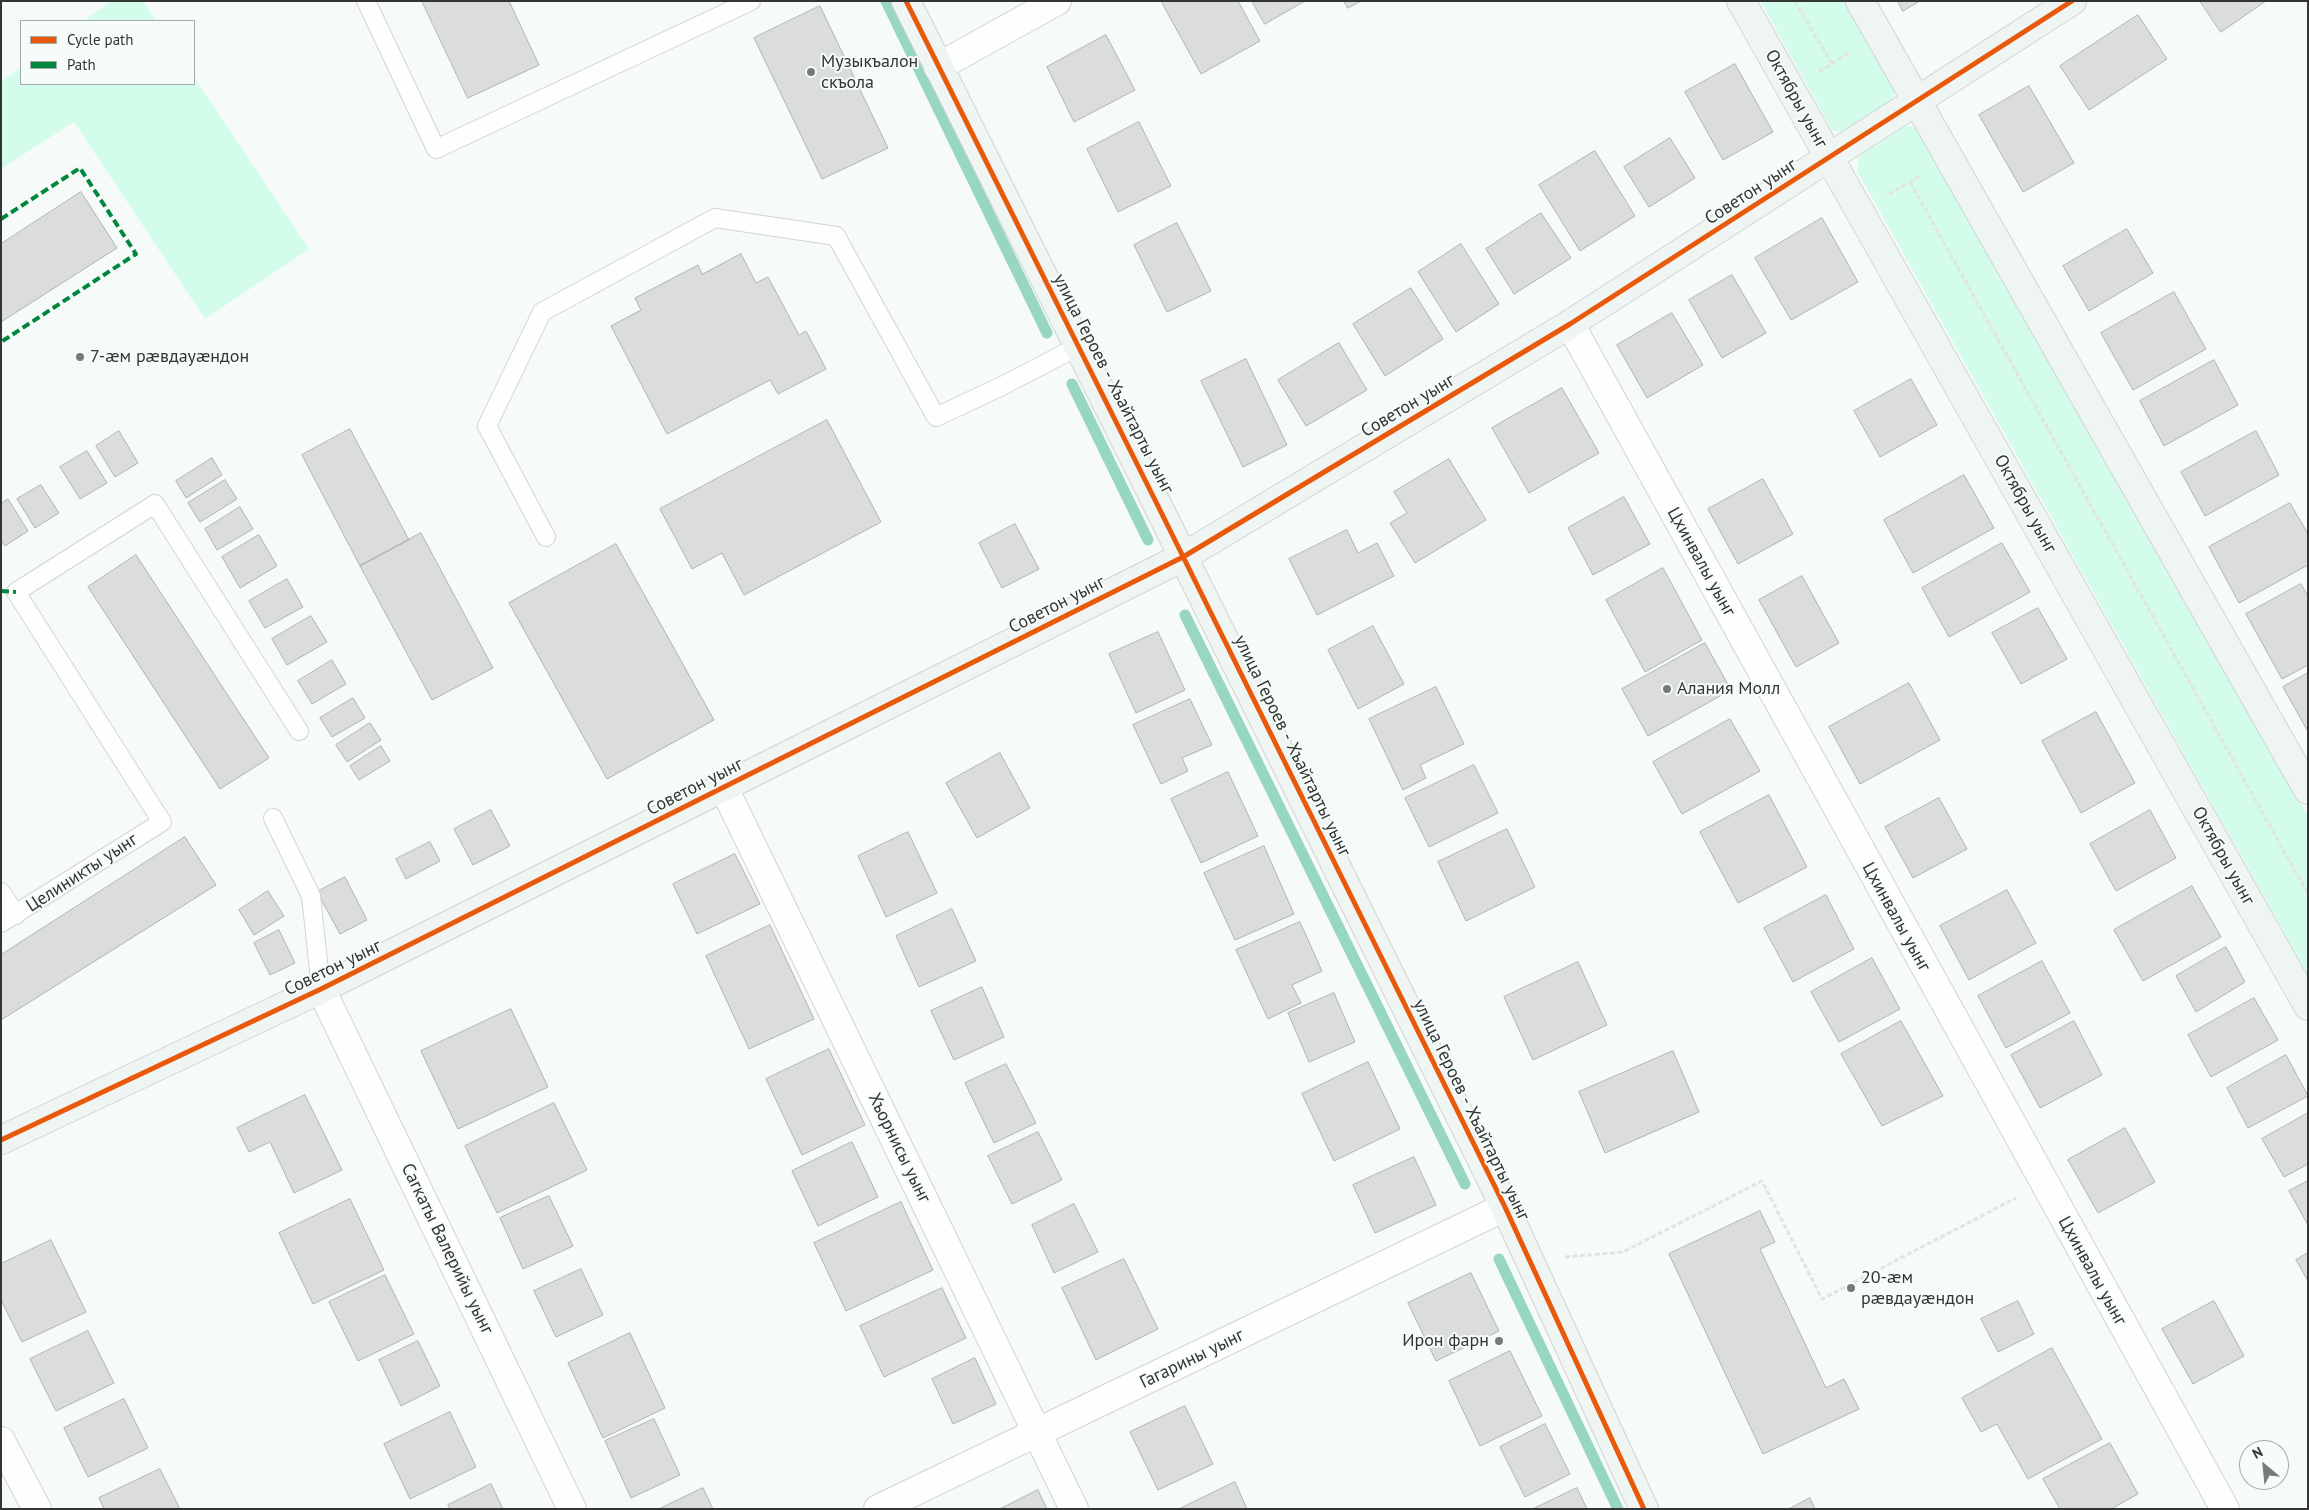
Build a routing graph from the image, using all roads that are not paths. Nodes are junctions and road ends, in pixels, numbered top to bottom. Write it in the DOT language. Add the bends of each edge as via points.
graph roads {
  1 [pos="366,1"];
  2 [pos="751,1"];
  3 [pos="906,1"];
  4 [pos="1057,1"];
  5 [pos="1741,1"];
  6 [pos="1860,1"];
  7 [pos="2072,1"];
  8 [pos="938,67"];
  9 [pos="1917,101"];
  10 [pos="1830,158"];
  11 [pos="1570,324"];
  12 [pos="1079,346"];
  13 [pos="546,537"];
  14 [pos="1183,556"];
  15 [pos="299,731"];
  16 [pos="724,788"];
  17 [pos="2308,790"];
  18 [pos="273,818"];
  19 [pos="1,892"];
  20 [pos="9,919"];
  21 [pos="322,989"];
  22 [pos="2308,1006"];
  23 [pos="1,1140"];
  24 [pos="1505,1207"];
  25 [pos="1037,1434"];
  26 [pos="1,1441"];
  27 [pos="37,1509"];
  28 [pos="572,1509"];
  29 [pos="878,1509"];
  30 [pos="1074,1509"];
  31 [pos="1644,1509"];
  32 [pos="2225,1509"];
  1 -- 2 [label="lane" via="436,149"];
  3 -- 8 [label="street, улица Героев - Хъайтарты уынг"];
  4 -- 8 [label="street"];
  5 -- 10 [label="street, Октябры уынг"];
  6 -- 9 [label="street"];
  7 -- 9 [label="street, Советон уынг"];
  8 -- 12 [label="street, улица Героев - Хъайтарты уынг"];
  9 -- 10 [label="street, Советон уынг"];
  9 -- 17 [label="street"];
  10 -- 11 [label="street, Советон уынг"];
  10 -- 22 [label="street, Октябры уынг"];
  11 -- 14 [label="street, Советон уынг"];
  11 -- 32 [label="street, Цхинвалы уынг"];
  12 -- 13 [label="lane" via="936,417 836,236 715,218 542,312 487,426"];
  12 -- 14 [label="street, улица Героев - Хъайтарты уынг"];
  14 -- 16 [label="street, Советон уынг"];
  14 -- 24 [label="street, улица Героев - Хъайтарты уынг"];
  15 -- 20 [label="lane, Целиникты уынг" via="156,504 16,592 162,822"];
  16 -- 21 [label="street, Советон уынг"];
  16 -- 25 [label="street, Хъорнисы уынг"];
  18 -- 21 [label="lane" via="312,896"];
  19 -- 20 [label="lane"];
  21 -- 23 [label="street, Советон уынг"];
  21 -- 28 [label="street, Сагкаты Валерийы уынг"];
  24 -- 25 [label="street, Гагарины уынг"];
  24 -- 31 [label="street, улица Героев - Хъайтарты уынг"];
  25 -- 29 [label="street, Гагарины уынг"];
  25 -- 30 [label="street, Хъорнисы уынг"];
  26 -- 27 [label="street"];
}
